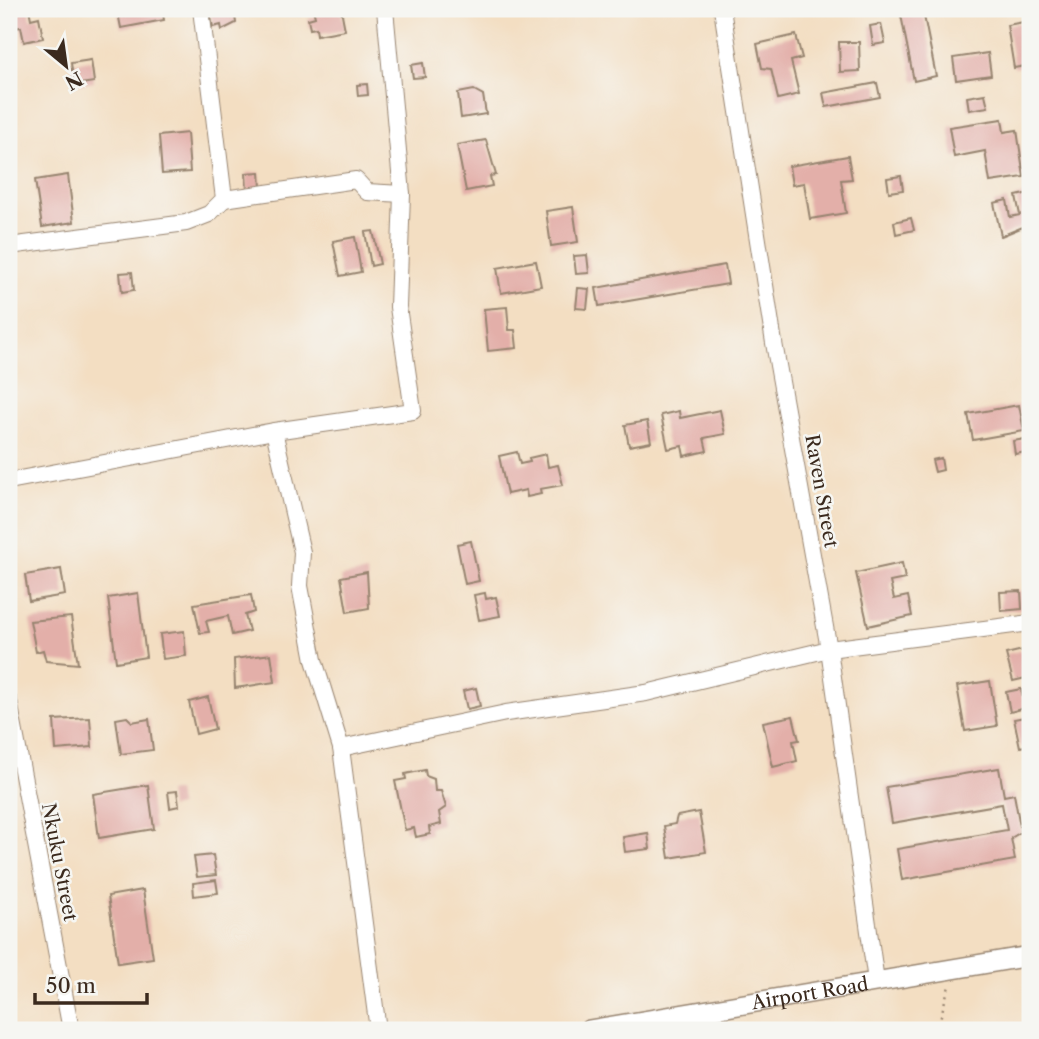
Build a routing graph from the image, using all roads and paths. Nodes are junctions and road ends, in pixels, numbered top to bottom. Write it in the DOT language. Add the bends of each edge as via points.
graph roads {
  1 [pos="201,9"];
  2 [pos="385,9"];
  3 [pos="722,9"];
  4 [pos="402,194"];
  5 [pos="224,199"];
  6 [pos="9,246"];
  7 [pos="274,431"];
  8 [pos="9,481"];
  9 [pos="1030,623"];
  10 [pos="829,649"];
  11 [pos="9,701"];
  12 [pos="341,748"];
  13 [pos="1030,957"];
  14 [pos="953,970"];
  15 [pos="876,981"];
  16 [pos="71,1030"];
  17 [pos="378,1030"];
  18 [pos="589,1030"];
  19 [pos="937,1030"];
  1 -- 5 [label="street"];
  2 -- 4 [label="street"];
  3 -- 10 [label="street, Raven Street"];
  4 -- 5 [label="street" via="367,192 356,180"];
  4 -- 7 [label="street" via="398,307 413,411"];
  5 -- 6 [label="street" via="209,214 186,223"];
  7 -- 8 [label="street"];
  7 -- 12 [label="street" via="302,552 300,586 314,660"];
  9 -- 10 [label="street"];
  10 -- 12 [label="street" via="646,693 506,713"];
  10 -- 15 [label="street, Raven Street"];
  11 -- 16 [label="street, Nkuku Street"];
  12 -- 17 [label="street"];
  13 -- 14 [label="street, Airport Road"];
  14 -- 15 [label="street, Airport Road"];
  14 -- 19 [label="path"];
  15 -- 18 [label="street, Airport Road"];
}
